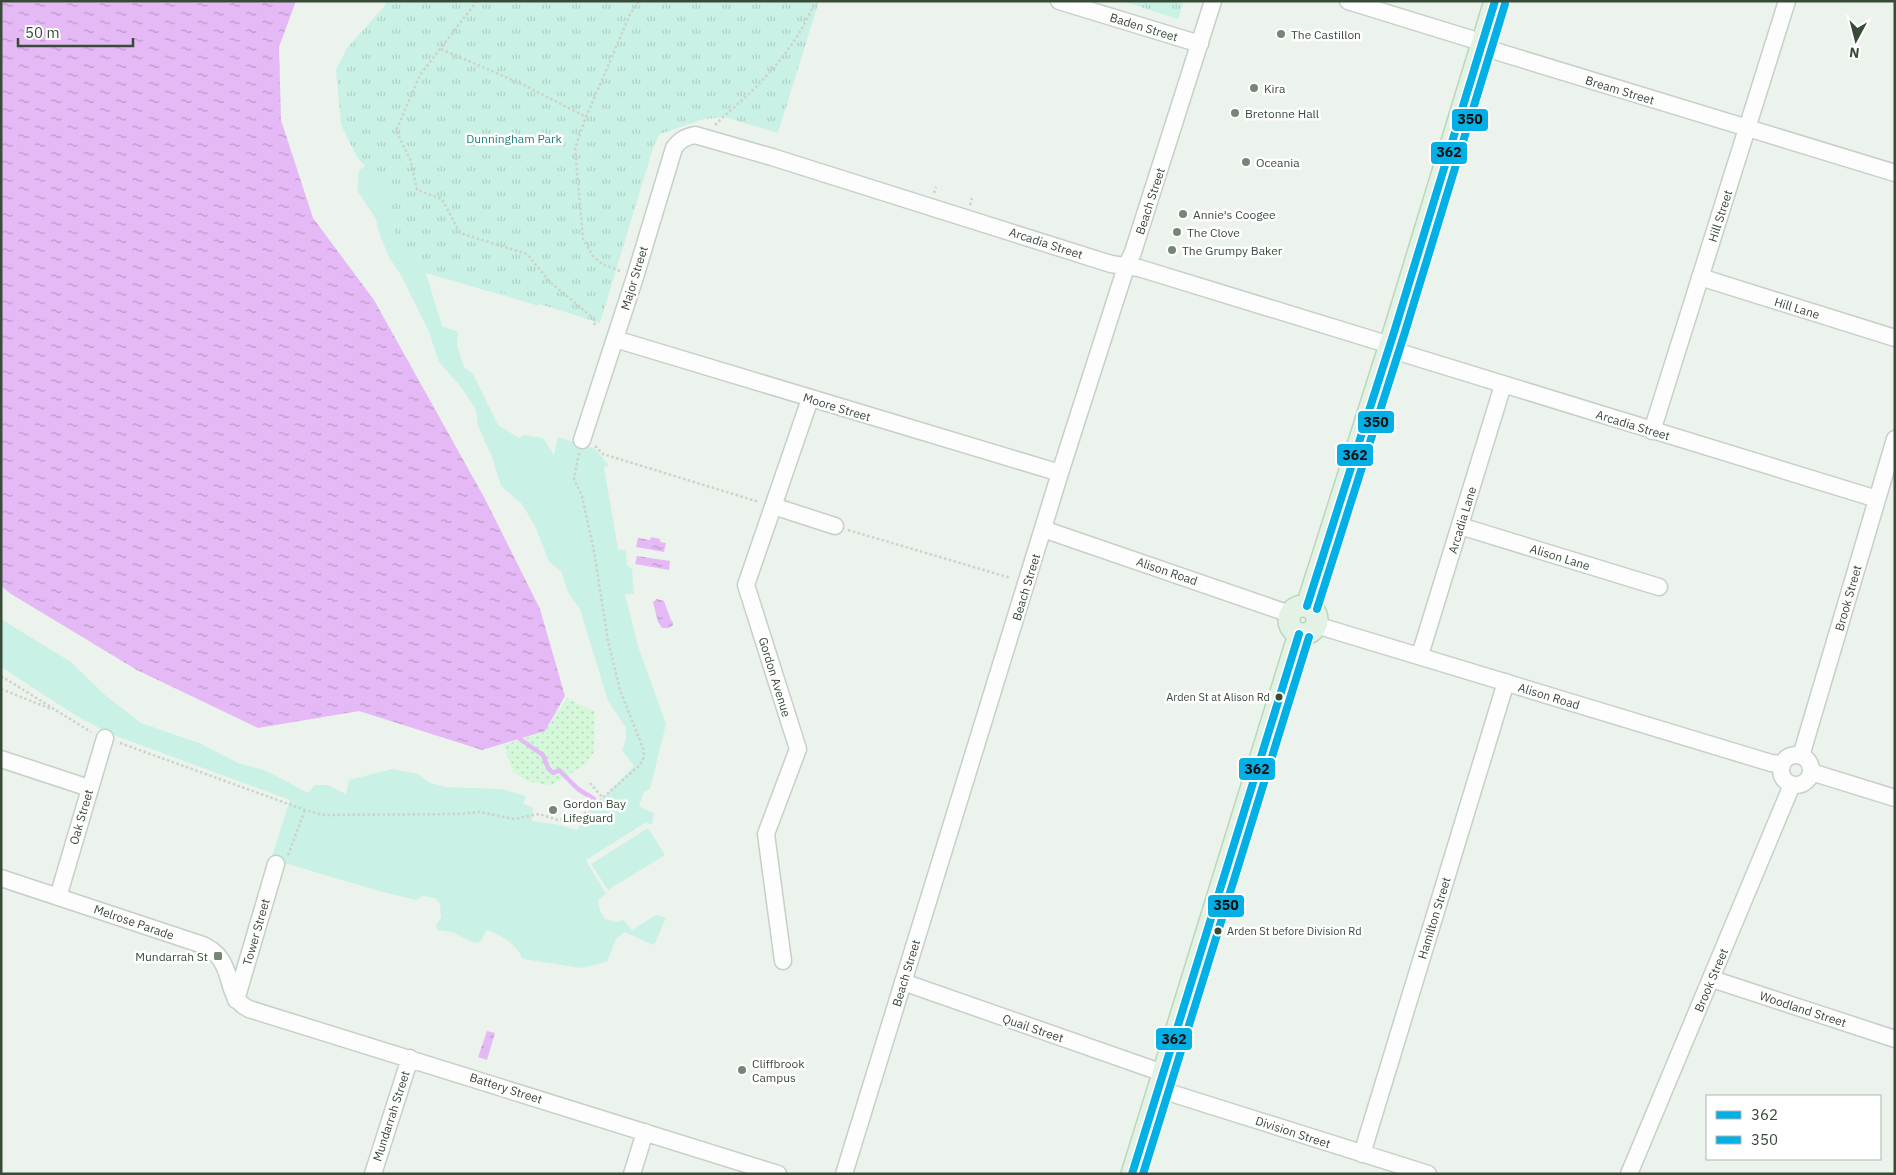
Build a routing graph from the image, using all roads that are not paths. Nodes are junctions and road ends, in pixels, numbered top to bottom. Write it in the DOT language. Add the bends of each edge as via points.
graph roads {
  1 [pos="1059,1"];
  2 [pos="1213,1"];
  3 [pos="1348,1"];
  4 [pos="1495,1"];
  5 [pos="1787,1"];
  6 [pos="1200,44"];
  7 [pos="1481,45"];
  8 [pos="1748,129"];
  9 [pos="704,137"];
  10 [pos="1895,173"];
  11 [pos="1126,267"];
  12 [pos="1700,277"];
  13 [pos="1895,338"];
  14 [pos="615,339"];
  15 [pos="1389,347"];
  16 [pos="1503,385"];
  17 [pos="810,399"];
  18 [pos="1652,431"];
  19 [pos="583,437"];
  20 [pos="1895,439"];
  21 [pos="1060,473"];
  22 [pos="1877,500"];
  23 [pos="773,506"];
  24 [pos="835,526"];
  25 [pos="1460,526"];
  26 [pos="1043,529"];
  27 [pos="1659,588"];
  28 [pos="1299,610"];
  29 [pos="1308,629"];
  30 [pos="1420,655"];
  31 [pos="1506,682"];
  32 [pos="105,738"];
  33 [pos="1801,756"];
  34 [pos="1,759"];
  35 [pos="1782,764"];
  36 [pos="1811,772"];
  37 [pos="1790,784"];
  38 [pos="89,788"];
  39 [pos="1895,798"];
  40 [pos="276,864"];
  41 [pos="1,878"];
  42 [pos="58,897"];
  43 [pos="783,961"];
  44 [pos="1712,979"];
  45 [pos="903,982"];
  46 [pos="236,1000"];
  47 [pos="1895,1039"];
  48 [pos="410,1058"];
  49 [pos="1160,1081"];
  50 [pos="645,1132"];
  51 [pos="1362,1154"];
  52 [pos="373,1174"];
  53 [pos="632,1174"];
  54 [pos="778,1174"];
  55 [pos="844,1174"];
  56 [pos="1132,1174"];
  57 [pos="1428,1174"];
  58 [pos="1629,1174"];
  1 -- 6 [label="street, Baden Street"];
  2 -- 6 [label="street, Beach Street"];
  3 -- 7 [label="street, Bream Street" via="1471,39"];
  4 -- 7 [label="main road"];
  5 -- 8 [label="street, Hill Street"];
  6 -- 11 [label="street, Beach Street"];
  7 -- 8 [label="street, Bream Street"];
  7 -- 15 [label="main road"];
  8 -- 10 [label="street, Bream Street"];
  8 -- 12 [label="street, Hill Street"];
  9 -- 11 [label="street, Arcadia Street"];
  9 -- 14 [label="street, Major Street" via="686,136 674,148"];
  11 -- 15 [label="street, Arcadia Street" via="1139,268"];
  11 -- 21 [label="street, Beach Street"];
  12 -- 13 [label="street, Hill Lane"];
  12 -- 18 [label="street, Hill Street"];
  14 -- 17 [label="street, Moore Street"];
  14 -- 19 [label="street, Major Street"];
  15 -- 16 [label="street, Arcadia Street"];
  15 -- 28 [label="main road"];
  16 -- 18 [label="street, Arcadia Street"];
  16 -- 25 [label="street, Arcadia Lane"];
  17 -- 21 [label="street, Moore Street"];
  17 -- 23 [label="street, Gordon Avenue"];
  18 -- 22 [label="street, Arcadia Street"];
  20 -- 22 [label="street, Brook Street"];
  21 -- 26 [label="street, Beach Street"];
  22 -- 33 [label="street, Brook Street"];
  23 -- 24 [label="street"];
  23 -- 43 [label="street, Gordon Avenue" via="746,585 798,750 766,834"];
  25 -- 27 [label="street, Alison Lane"];
  25 -- 30 [label="street, Arcadia Lane"];
  26 -- 28 [label="street, Alison Road"];
  26 -- 45 [label="street, Beach Street"];
  28 -- 29 [label="main road" via="1289,623 1294,632"];
  29 -- 30 [label="street, Alison Road"];
  29 -- 49 [label="main road"];
  30 -- 31 [label="street, Alison Road"];
  31 -- 35 [label="street, Alison Road"];
  31 -- 51 [label="street, Hamilton Street"];
  32 -- 38 [label="street, Oak Street"];
  33 -- 35 [label="street" via="1790,756"];
  33 -- 36 [label="street" via="1809,763"];
  34 -- 38 [label="street"];
  35 -- 37 [label="street" via="1782,777"];
  36 -- 37 [label="street" via="1800,786"];
  36 -- 39 [label="street"];
  37 -- 44 [label="street, Brook Street"];
  38 -- 42 [label="street, Oak Street"];
  40 -- 46 [label="street, Tower Street"];
  41 -- 42 [label="street, Melrose Parade"];
  42 -- 46 [label="street, Melrose Parade" via="212,950 222,960"];
  44 -- 47 [label="street, Woodland Street"];
  44 -- 58 [label="street, Brook Street"];
  45 -- 49 [label="street, Quail Street"];
  45 -- 55 [label="street, Beach Street"];
  46 -- 48 [label="street, Battery Street" via="249,1009"];
  48 -- 50 [label="street, Battery Street"];
  48 -- 52 [label="street, Mundarrah Street"];
  49 -- 51 [label="street, Division Street"];
  49 -- 56 [label="main road"];
  50 -- 53 [label="street"];
  50 -- 54 [label="street, Battery Street"];
  51 -- 57 [label="street, Division Street"];
}
